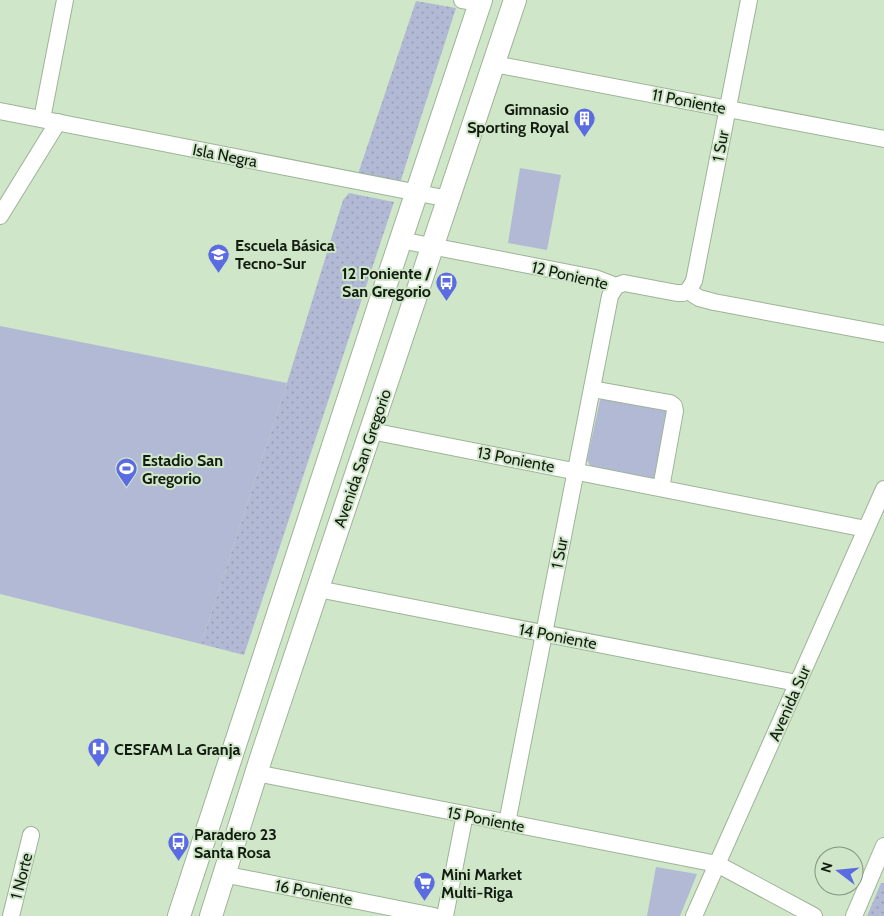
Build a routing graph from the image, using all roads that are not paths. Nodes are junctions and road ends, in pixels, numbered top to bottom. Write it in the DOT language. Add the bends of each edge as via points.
graph roads {
  1 [pos="65,0"];
  2 [pos="515,0"];
  3 [pos="749,0"];
  4 [pos="474,1"];
  5 [pos="494,64"];
  6 [pos="728,109"];
  7 [pos="0,111"];
  8 [pos="50,120"];
  9 [pos="884,139"];
  10 [pos="416,192"];
  11 [pos="449,199"];
  12 [pos="0,216"];
  13 [pos="400,240"];
  14 [pos="434,246"];
  15 [pos="616,286"];
  16 [pos="688,291"];
  17 [pos="884,334"];
  18 [pos="592,389"];
  19 [pos="371,431"];
  20 [pos="575,471"];
  21 [pos="662,488"];
  22 [pos="884,489"];
  23 [pos="866,528"];
  24 [pos="318,589"];
  25 [pos="544,633"];
  26 [pos="797,683"];
  27 [pos="256,773"];
  28 [pos="466,814"];
  29 [pos="507,823"];
  30 [pos="31,835"];
  31 [pos="884,846"];
  32 [pos="717,864"];
  33 [pos="879,871"];
  34 [pos="223,874"];
  35 [pos="11,916"];
  36 [pos="179,916"];
  37 [pos="211,916"];
  38 [pos="434,916"];
  39 [pos="445,916"];
  40 [pos="694,916"];
  41 [pos="814,916"];
  42 [pos="854,916"];
  1 -- 8 [label="street"];
  2 -- 5 [label="main road, Avenida San Gregorio"];
  3 -- 6 [label="street, 1 Sur"];
  4 -- 10 [label="main road, Avenida San Gregorio"];
  5 -- 6 [label="street, 11 Poniente"];
  5 -- 11 [label="main road, Avenida San Gregorio"];
  6 -- 9 [label="street, 11 Poniente"];
  6 -- 16 [label="street, 1 Sur" via="694,281"];
  7 -- 8 [label="street, Isla Negra"];
  8 -- 10 [label="street, Isla Negra"];
  8 -- 12 [label="street"];
  10 -- 11 [label="street, Isla Negra"];
  10 -- 13 [label="main road, Avenida San Gregorio"];
  11 -- 14 [label="main road, Avenida San Gregorio"];
  13 -- 14 [label="street, 12 Poniente"];
  13 -- 36 [label="main road, Avenida San Gregorio"];
  14 -- 15 [label="street, 12 Poniente" via="595,278"];
  14 -- 19 [label="main road, Avenida San Gregorio"];
  15 -- 16 [label="street, 12 Poniente" via="624,283 677,293"];
  15 -- 18 [label="street, 1 Sur" via="610,296"];
  16 -- 17 [label="street, 12 Poniente" via="714,302"];
  18 -- 20 [label="street, 1 Sur"];
  18 -- 21 [label="street" via="674,406"];
  19 -- 20 [label="street, 13 Poniente"];
  19 -- 24 [label="main road, Avenida San Gregorio"];
  20 -- 21 [label="street, 13 Poniente"];
  20 -- 25 [label="street, 1 Sur"];
  21 -- 23 [label="street, 13 Poniente"];
  22 -- 23 [label="street, Avenida Sur"];
  23 -- 26 [label="street, Avenida Sur"];
  24 -- 25 [label="street, 14 Poniente"];
  24 -- 27 [label="main road, Avenida San Gregorio"];
  25 -- 26 [label="street, 14 Poniente"];
  25 -- 29 [label="street, 1 Sur"];
  26 -- 32 [label="street, Avenida Sur"];
  27 -- 28 [label="street, 15 Poniente"];
  27 -- 34 [label="main road, Avenida San Gregorio"];
  28 -- 29 [label="street, 15 Poniente"];
  28 -- 39 [label="street"];
  29 -- 32 [label="street, 15 Poniente"];
  30 -- 35 [label="street, 1 Norte"];
  31 -- 33 [label="street"];
  32 -- 40 [label="street, Avenida Sur"];
  32 -- 41 [label="street, 15 Poniente"];
  33 -- 42 [label="street"];
  34 -- 37 [label="main road, Avenida San Gregorio"];
  34 -- 38 [label="street, 16 Poniente"];
}
